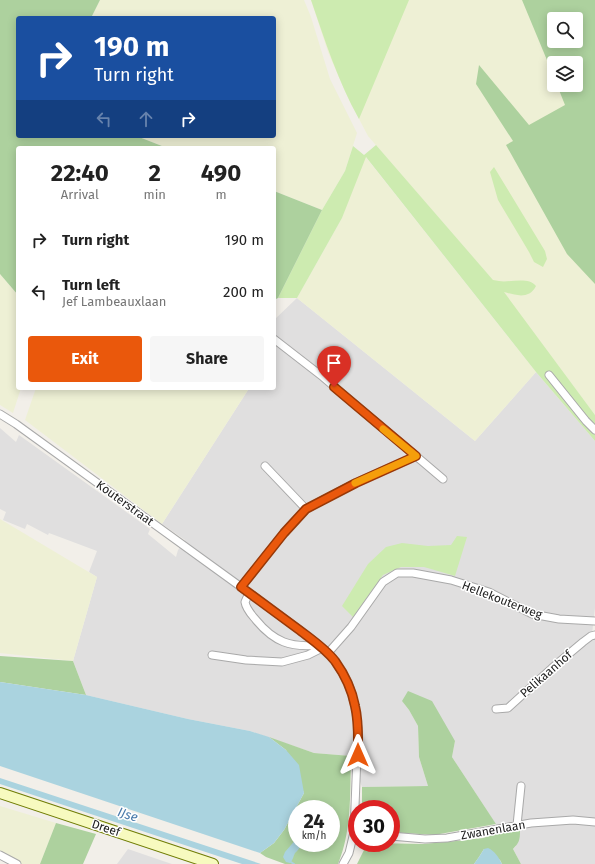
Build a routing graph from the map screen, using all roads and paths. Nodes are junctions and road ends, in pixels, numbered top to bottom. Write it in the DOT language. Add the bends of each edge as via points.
graph roads {
  1 [pos="276,341"];
  2 [pos="549,375"];
  3 [pos="0,414"];
  4 [pos="595,430"];
  5 [pos="416,456"];
  6 [pos="265,466"];
  7 [pos="443,479"];
  8 [pos="306,509"];
  9 [pos="241,587"];
  10 [pos="249,593"];
  11 [pos="595,621"];
  12 [pos="595,635"];
  13 [pos="323,649"];
  14 [pos="212,655"];
  15 [pos="496,709"];
  16 [pos="522,786"];
  17 [pos="0,793"];
  18 [pos="357,800"];
  19 [pos="595,822"];
  20 [pos="517,825"];
  21 [pos="400,837"];
  22 [pos="349,852"];
  23 [pos="0,855"];
  24 [pos="17,864"];
  25 [pos="213,864"];
  26 [pos="344,864"];
  1 -- 5 [label="street"];
  2 -- 4 [label="street"];
  3 -- 9 [label="street, Kouterstraat"];
  5 -- 7 [label="street"];
  5 -- 8 [label="street"];
  6 -- 8 [label="street"];
  8 -- 9 [label="street"];
  9 -- 10 [label="street, Kouterstraat"];
  10 -- 13 [label="street, Kouterstraat"];
  10 -- 13 [label="street" via="245,602 246,607 270,634 282,642"];
  11 -- 13 [label="street, Hellekouterweg" via="532,614 489,592 451,580 413,572 397,573 383,582 351,627"];
  12 -- 15 [label="street, Pelikaanhof" via="590,636 508,708"];
  13 -- 14 [label="street" via="282,662"];
  13 -- 18 [label="street, Kouterstraat" via="335,661 346,679 353,698 357,717"];
  16 -- 20 [label="street"];
  17 -- 25 [label="main road, Dreef"];
  19 -- 20 [label="street, Zwanenlaan" via="573,820"];
  20 -- 21 [label="street, Zwanenlaan" via="447,838 425,840"];
  22 -- 26 [label="street, Kouterstraat"];
  23 -- 24 [label="street"];
}
